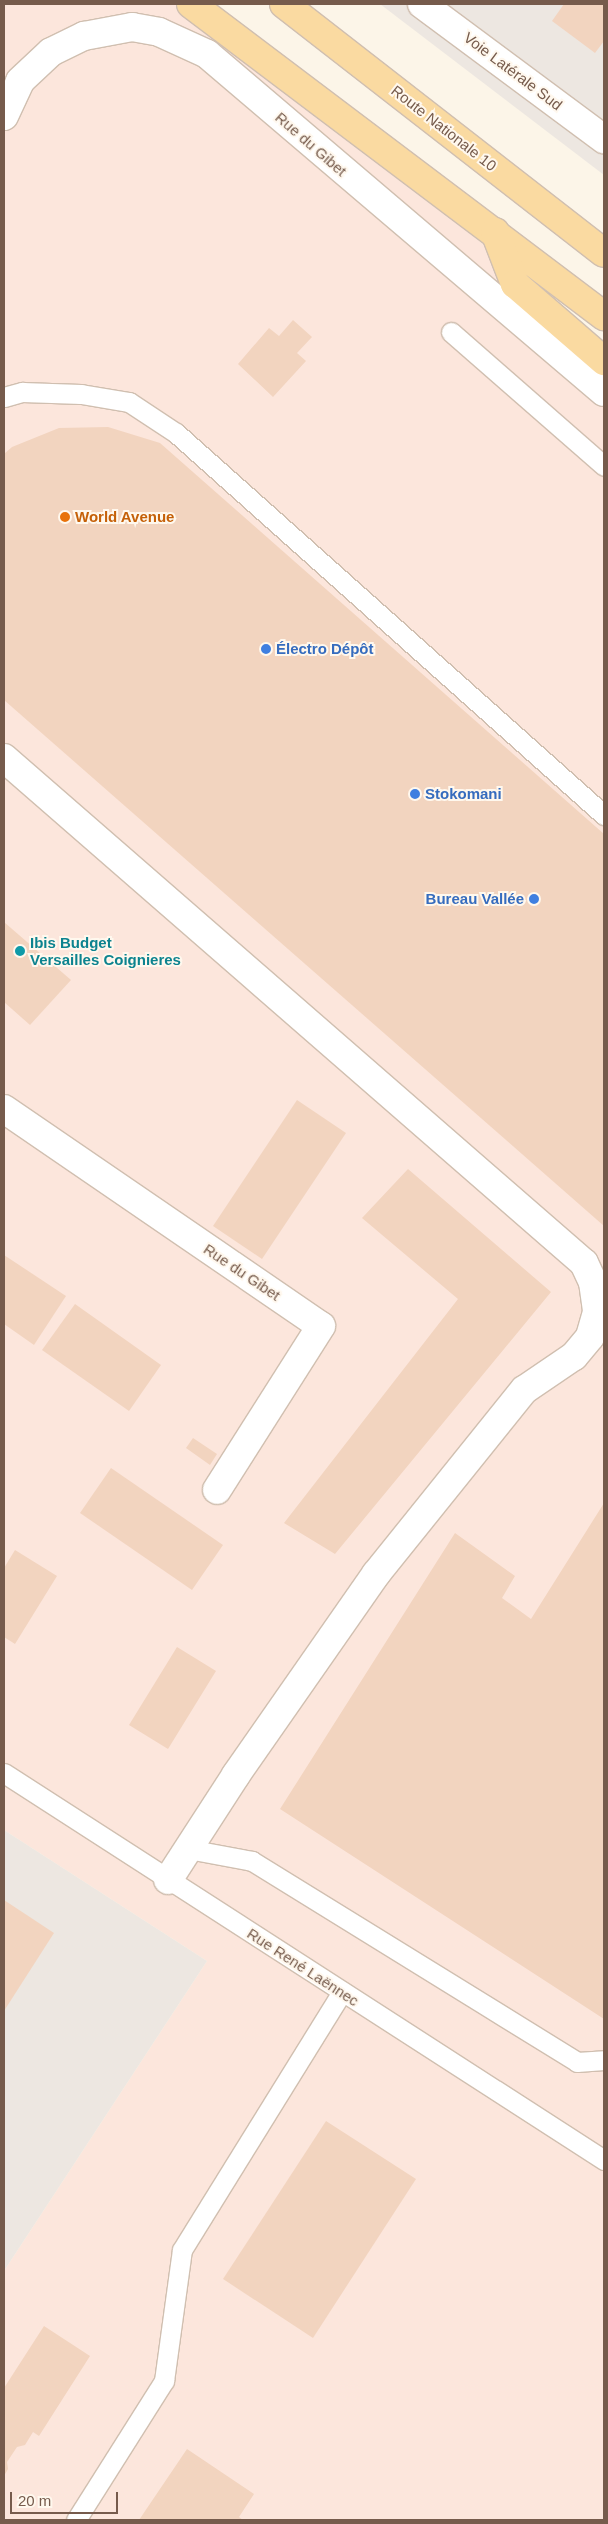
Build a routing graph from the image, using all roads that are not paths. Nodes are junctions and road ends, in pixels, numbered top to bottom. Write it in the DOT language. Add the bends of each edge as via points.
graph roads {
  1 [pos="191,4"];
  2 [pos="284,4"];
  3 [pos="422,4"];
  4 [pos="4,116"];
  5 [pos="604,139"];
  6 [pos="494,231"];
  7 [pos="604,253"];
  8 [pos="604,316"];
  9 [pos="451,332"];
  10 [pos="604,361"];
  11 [pos="604,392"];
  12 [pos="4,397"];
  13 [pos="604,466"];
  14 [pos="4,758"];
  15 [pos="604,815"];
  16 [pos="4,1109"];
  17 [pos="217,1490"];
  18 [pos="4,1773"];
  19 [pos="188,1849"];
  20 [pos="168,1880"];
  21 [pos="342,1992"];
  22 [pos="604,2060"];
  23 [pos="604,2160"];
  24 [pos="76,2520"];
  1 -- 6 [label="main road"];
  2 -- 7 [label="main road, Route Nationale 10"];
  3 -- 5 [label="street, Voie Latérale Sud"];
  4 -- 11 [label="street, Rue du Gibet" via="20,81 51,52 84,36 132,27 159,32 208,54"];
  6 -- 8 [label="main road"];
  6 -- 10 [label="main road" via="515,284"];
  9 -- 13 [label="lane"];
  12 -- 15 [label="lane" via="22,392 80,394 128,402 176,433"];
  14 -- 19 [label="street" via="584,1263 593,1282 597,1312 590,1338 574,1356 524,1390 376,1574"];
  16 -- 17 [label="street, Rue du Gibet" via="321,1326"];
  18 -- 20 [label="lane, Rue René Laënnec"];
  19 -- 20 [label="street"];
  19 -- 22 [label="lane" via="252,1860 577,2062"];
  20 -- 21 [label="lane, Rue René Laënnec"];
  21 -- 23 [label="lane, Rue René Laënnec"];
  21 -- 24 [label="lane" via="182,2250 164,2381"];
}
